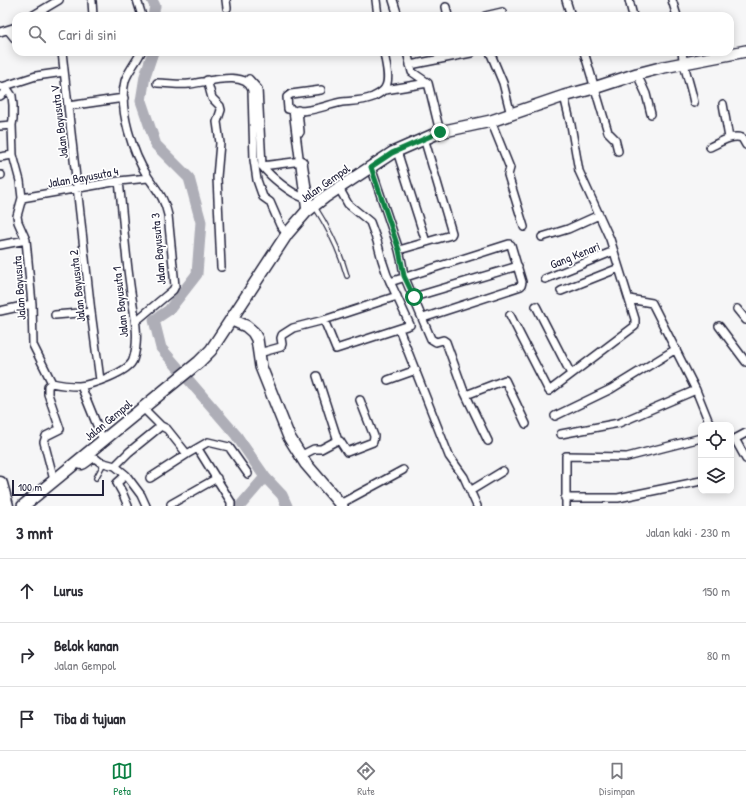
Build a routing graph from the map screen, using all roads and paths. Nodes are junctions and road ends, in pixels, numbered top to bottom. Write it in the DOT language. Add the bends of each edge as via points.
graph roads {
  1 [pos="59,0"];
  2 [pos="137,0"];
  3 [pos="226,0"];
  4 [pos="376,0"];
  5 [pos="393,0"];
  6 [pos="566,0"];
  7 [pos="629,0"];
  8 [pos="672,0"];
  9 [pos="92,1"];
  10 [pos="446,7"];
  11 [pos="227,8"];
  12 [pos="39,12"];
  13 [pos="93,12"];
  14 [pos="141,12"];
  15 [pos="378,12"];
  16 [pos="397,12"];
  17 [pos="447,12"];
  18 [pos="570,12"];
  19 [pos="632,12"];
  20 [pos="676,12"];
  21 [pos="12,28"];
  22 [pos="8,30"];
  23 [pos="0,32"];
  24 [pos="12,35"];
  25 [pos="746,51"];
  26 [pos="734,52"];
  27 [pos="62,56"];
  28 [pos="139,56"];
  29 [pos="385,56"];
  30 [pos="408,56"];
  31 [pos="460,56"];
  32 [pos="492,56"];
  33 [pos="585,56"];
  34 [pos="700,56"];
  35 [pos="682,58"];
  36 [pos="410,65"];
  37 [pos="64,72"];
  38 [pos="226,74"];
  39 [pos="637,74"];
  40 [pos="207,80"];
  41 [pos="158,83"];
  42 [pos="428,83"];
  43 [pos="3,87"];
  44 [pos="594,88"];
  45 [pos="321,90"];
  46 [pos="385,90"];
  47 [pos="0,96"];
  48 [pos="564,96"];
  49 [pos="124,98"];
  50 [pos="694,103"];
  51 [pos="723,104"];
  52 [pos="68,106"];
  53 [pos="295,110"];
  54 [pos="651,114"];
  55 [pos="511,115"];
  56 [pos="491,121"];
  57 [pos="12,125"];
  58 [pos="0,126"];
  59 [pos="440,132"];
  60 [pos="424,138"];
  61 [pos="729,138"];
  62 [pos="746,145"];
  63 [pos="710,147"];
  64 [pos="397,151"];
  65 [pos="618,151"];
  66 [pos="13,155"];
  67 [pos="0,158"];
  68 [pos="301,161"];
  69 [pos="262,166"];
  70 [pos="371,167"];
  71 [pos="148,178"];
  72 [pos="119,182"];
  73 [pos="340,188"];
  74 [pos="78,189"];
  75 [pos="22,198"];
  76 [pos="304,198"];
  77 [pos="310,208"];
  78 [pos="599,215"];
  79 [pos="524,227"];
  80 [pos="288,234"];
  81 [pos="542,238"];
  82 [pos="26,240"];
  83 [pos="426,242"];
  84 [pos="0,245"];
  85 [pos="399,250"];
  86 [pos="614,251"];
  87 [pos="518,266"];
  88 [pos="221,267"];
  89 [pos="619,268"];
  90 [pos="348,276"];
  91 [pos="404,276"];
  92 [pos="545,279"];
  93 [pos="390,282"];
  94 [pos="560,291"];
  95 [pos="397,296"];
  96 [pos="414,297"];
  97 [pos="629,299"];
  98 [pos="32,304"];
  99 [pos="536,306"];
  100 [pos="737,309"];
  101 [pos="0,311"];
  102 [pos="91,312"];
  103 [pos="55,315"];
  104 [pos="510,316"];
  105 [pos="423,318"];
  106 [pos="232,320"];
  107 [pos="324,320"];
  108 [pos="746,320"];
  109 [pos="136,321"];
  110 [pos="719,326"];
  111 [pos="399,329"];
  112 [pos="676,350"];
  113 [pos="259,353"];
  114 [pos="746,362"];
  115 [pos="416,370"];
  116 [pos="571,374"];
  117 [pos="317,376"];
  118 [pos="100,380"];
  119 [pos="388,380"];
  120 [pos="52,383"];
  121 [pos="81,386"];
  122 [pos="696,390"];
  123 [pos="466,395"];
  124 [pos="360,400"];
  125 [pos="143,408"];
  126 [pos="555,416"];
  127 [pos="709,422"];
  128 [pos="526,424"];
  129 [pos="161,426"];
  130 [pos="746,433"];
  131 [pos="561,434"];
  132 [pos="698,439"];
  133 [pos="734,439"];
  134 [pos="103,440"];
  135 [pos="338,441"];
  136 [pos="488,441"];
  137 [pos="734,441"];
  138 [pos="198,449"];
  139 [pos="187,454"];
  140 [pos="300,456"];
  141 [pos="746,459"];
  142 [pos="105,462"];
  143 [pos="74,463"];
  144 [pos="115,466"];
  145 [pos="403,470"];
  146 [pos="503,471"];
  147 [pos="126,474"];
  148 [pos="248,474"];
  149 [pos="96,478"];
  150 [pos="150,478"];
  151 [pos="217,478"];
  152 [pos="54,480"];
  153 [pos="698,482"];
  154 [pos="0,484"];
  155 [pos="470,491"];
  156 [pos="592,498"];
  157 [pos="566,502"];
  158 [pos="171,504"];
  159 [pos="6,505"];
  160 [pos="23,505"];
  161 [pos="341,505"];
  162 [pos="128,506"];
  163 [pos="146,506"];
  164 [pos="231,506"];
  165 [pos="477,506"];
  166 [pos="592,506"];
  1 -- 12 [label="street"];
  2 -- 14 [label="street"];
  3 -- 11 [label="street"];
  4 -- 15 [label="street"];
  5 -- 16 [label="street"];
  6 -- 18 [label="street"];
  7 -- 19 [label="street"];
  8 -- 20 [label="street"];
  9 -- 13 [label="street"];
  10 -- 17 [label="street"];
  21 -- 22 [label="street"];
  22 -- 23 [label="street"];
  22 -- 24 [label="street"];
  25 -- 26 [label="main road, Jalan Gempol"];
  27 -- 37 [label="street, Jalan Bayusuta V"];
  28 -- 49 [label="street, Jalan Bayusuta 3" via="125,80"];
  29 -- 46 [label="street" via="388,81"];
  30 -- 36 [label="street"];
  31 -- 36 [label="street"];
  32 -- 55 [label="street" via="503,83"];
  33 -- 44 [label="street"];
  34 -- 35 [label="main road, Jalan Gempol"];
  35 -- 39 [label="main road, Jalan Gempol" via="664,67"];
  35 -- 50 [label="street"];
  36 -- 42 [label="street" via="412,72"];
  37 -- 43 [label="street" via="36,76"];
  37 -- 52 [label="street, Jalan Bayusuta V"];
  38 -- 69 [label="street" via="250,79 258,89"];
  39 -- 44 [label="main road, Jalan Gempol"];
  39 -- 54 [label="street"];
  40 -- 41 [label="street" via="188,84"];
  40 -- 80 [label="street" via="242,79 251,86 257,180 263,198 270,202 278,222"];
  40 -- 88 [label="street" via="212,98 221,110 217,122 220,143 217,177"];
  42 -- 46 [label="street"];
  42 -- 59 [label="street"];
  43 -- 47 [label="street"];
  43 -- 57 [label="street, Jalan Bayusuta" via="12,96"];
  44 -- 48 [label="main road, Jalan Gempol"];
  44 -- 65 [label="street" via="608,132 615,139"];
  45 -- 53 [label="street" via="289,95 288,109"];
  46 -- 53 [label="street" via="371,98"];
  48 -- 55 [label="main road, Jalan Gempol"];
  48 -- 78 [label="street" via="579,171"];
  49 -- 52 [label="street"];
  49 -- 71 [label="street, Jalan Bayusuta 3" via="133,149"];
  51 -- 61 [label="street"];
  52 -- 74 [label="street, Jalan Bayusuta V"];
  53 -- 68 [label="street"];
  55 -- 56 [label="main road, Jalan Gempol"];
  56 -- 59 [label="main road, Jalan Gempol"];
  56 -- 79 [label="street" via="510,168 508,175"];
  57 -- 58 [label="street"];
  57 -- 66 [label="street, Jalan Bayusuta"];
  59 -- 60 [label="main road, Jalan Gempol"];
  60 -- 64 [label="main road, Jalan Gempol"];
  60 -- 83 [label="street" via="452,231 451,235"];
  61 -- 62 [label="street" via="740,136"];
  61 -- 63 [label="street"];
  64 -- 70 [label="main road, Jalan Gempol"];
  64 -- 83 [label="street"];
  66 -- 67 [label="street"];
  66 -- 75 [label="street, Jalan Bayusuta"];
  68 -- 69 [label="street"];
  68 -- 76 [label="street"];
  68 -- 77 [label="street"];
  69 -- 76 [label="street" via="288,190"];
  70 -- 73 [label="main road, Jalan Gempol"];
  70 -- 85 [label="street"];
  71 -- 72 [label="street, Jalan Bayusuta 4"];
  71 -- 109 [label="street, Jalan Bayusuta 3" via="166,204 175,286"];
  72 -- 74 [label="street, Jalan Bayusuta 4"];
  72 -- 109 [label="street, Jalan Bayusuta 1"];
  73 -- 77 [label="main road, Jalan Gempol"];
  73 -- 93 [label="street" via="348,204 370,222"];
  74 -- 75 [label="street, Jalan Bayusuta 4"];
  74 -- 102 [label="street, Jalan Bayusuta 2"];
  75 -- 82 [label="street, Jalan Bayusuta" via="16,216"];
  76 -- 77 [label="street"];
  77 -- 80 [label="main road, Jalan Gempol"];
  77 -- 90 [label="lane" via="331,233"];
  78 -- 81 [label="street"];
  78 -- 86 [label="street"];
  80 -- 106 [label="main road, Jalan Gempol"];
  82 -- 84 [label="street"];
  82 -- 98 [label="street, Jalan Bayusuta"];
  83 -- 85 [label="street"];
  85 -- 91 [label="street"];
  86 -- 89 [label="street"];
  86 -- 92 [label="street, Gang Kenari"];
  87 -- 91 [label="street" via="509,244"];
  87 -- 96 [label="street"];
  87 -- 105 [label="street" via="521,286"];
  89 -- 94 [label="street"];
  89 -- 97 [label="street"];
  91 -- 93 [label="street"];
  91 -- 96 [label="street"];
  93 -- 95 [label="street"];
  95 -- 107 [label="street"];
  95 -- 111 [label="street" via="410,325"];
  96 -- 105 [label="street"];
  97 -- 112 [label="street" via="652,303"];
  97 -- 116 [label="street" via="635,326"];
  98 -- 101 [label="street"];
  98 -- 120 [label="street, Jalan Bayusuta" via="34,345"];
  99 -- 116 [label="street"];
  100 -- 108 [label="street"];
  102 -- 103 [label="street"];
  102 -- 118 [label="street, Jalan Bayusuta 2"];
  104 -- 116 [label="street" via="549,391"];
  105 -- 123 [label="street" via="431,339 446,342"];
  106 -- 113 [label="main road" via="253,332"];
  106 -- 125 [label="main road, Jalan Gempol" via="211,350 199,362"];
  107 -- 111 [label="street" via="336,349"];
  107 -- 113 [label="street" via="293,328 282,335 281,347"];
  109 -- 118 [label="street, Jalan Bayusuta 1" via="133,361 129,367"];
  110 -- 114 [label="street"];
  111 -- 115 [label="street"];
  112 -- 122 [label="street"];
  112 -- 126 [label="street" via="611,389"];
  113 -- 140 [label="main road" via="261,367 275,403"];
  115 -- 119 [label="street"];
  115 -- 155 [label="street" via="449,456 464,477"];
  117 -- 135 [label="street"];
  118 -- 121 [label="street, Jalan Bayusuta 1"];
  120 -- 121 [label="street"];
  120 -- 152 [label="street" via="48,386 48,394 60,429 46,436 44,442"];
  121 -- 134 [label="street"];
  122 -- 127 [label="street"];
  122 -- 131 [label="street" via="619,423"];
  123 -- 128 [label="street" via="505,380"];
  123 -- 136 [label="street"];
  124 -- 135 [label="street" via="374,436 373,442 347,452"];
  125 -- 129 [label="street"];
  125 -- 134 [label="main road, Jalan Gempol"];
  129 -- 139 [label="street" via="167,429"];
  129 -- 144 [label="street"];
  130 -- 133 [label="street"];
  132 -- 157 [label="street" via="627,457 566,456"];
  134 -- 143 [label="main road, Jalan Gempol"];
  135 -- 140 [label="street"];
  137 -- 141 [label="street"];
  138 -- 139 [label="street"];
  138 -- 148 [label="street" via="208,442 229,447"];
  138 -- 151 [label="street"];
  139 -- 150 [label="street"];
  140 -- 161 [label="main road"];
  142 -- 143 [label="street" via="95,458 82,466"];
  142 -- 144 [label="street"];
  142 -- 149 [label="lane"];
  143 -- 152 [label="main road, Jalan Gempol"];
  144 -- 147 [label="street"];
  145 -- 161 [label="street"];
  146 -- 155 [label="street"];
  147 -- 162 [label="street" via="117,483"];
  147 -- 163 [label="street"];
  151 -- 158 [label="street"];
  151 -- 164 [label="street"];
  152 -- 160 [label="main road, Jalan Gempol"];
  153 -- 156 [label="street" via="618,498"];
  154 -- 159 [label="highway"];
  155 -- 165 [label="street"];
  156 -- 157 [label="street"];
  156 -- 166 [label="street"];
  159 -- 160 [label="main road, Jalan Gempol"];
}
